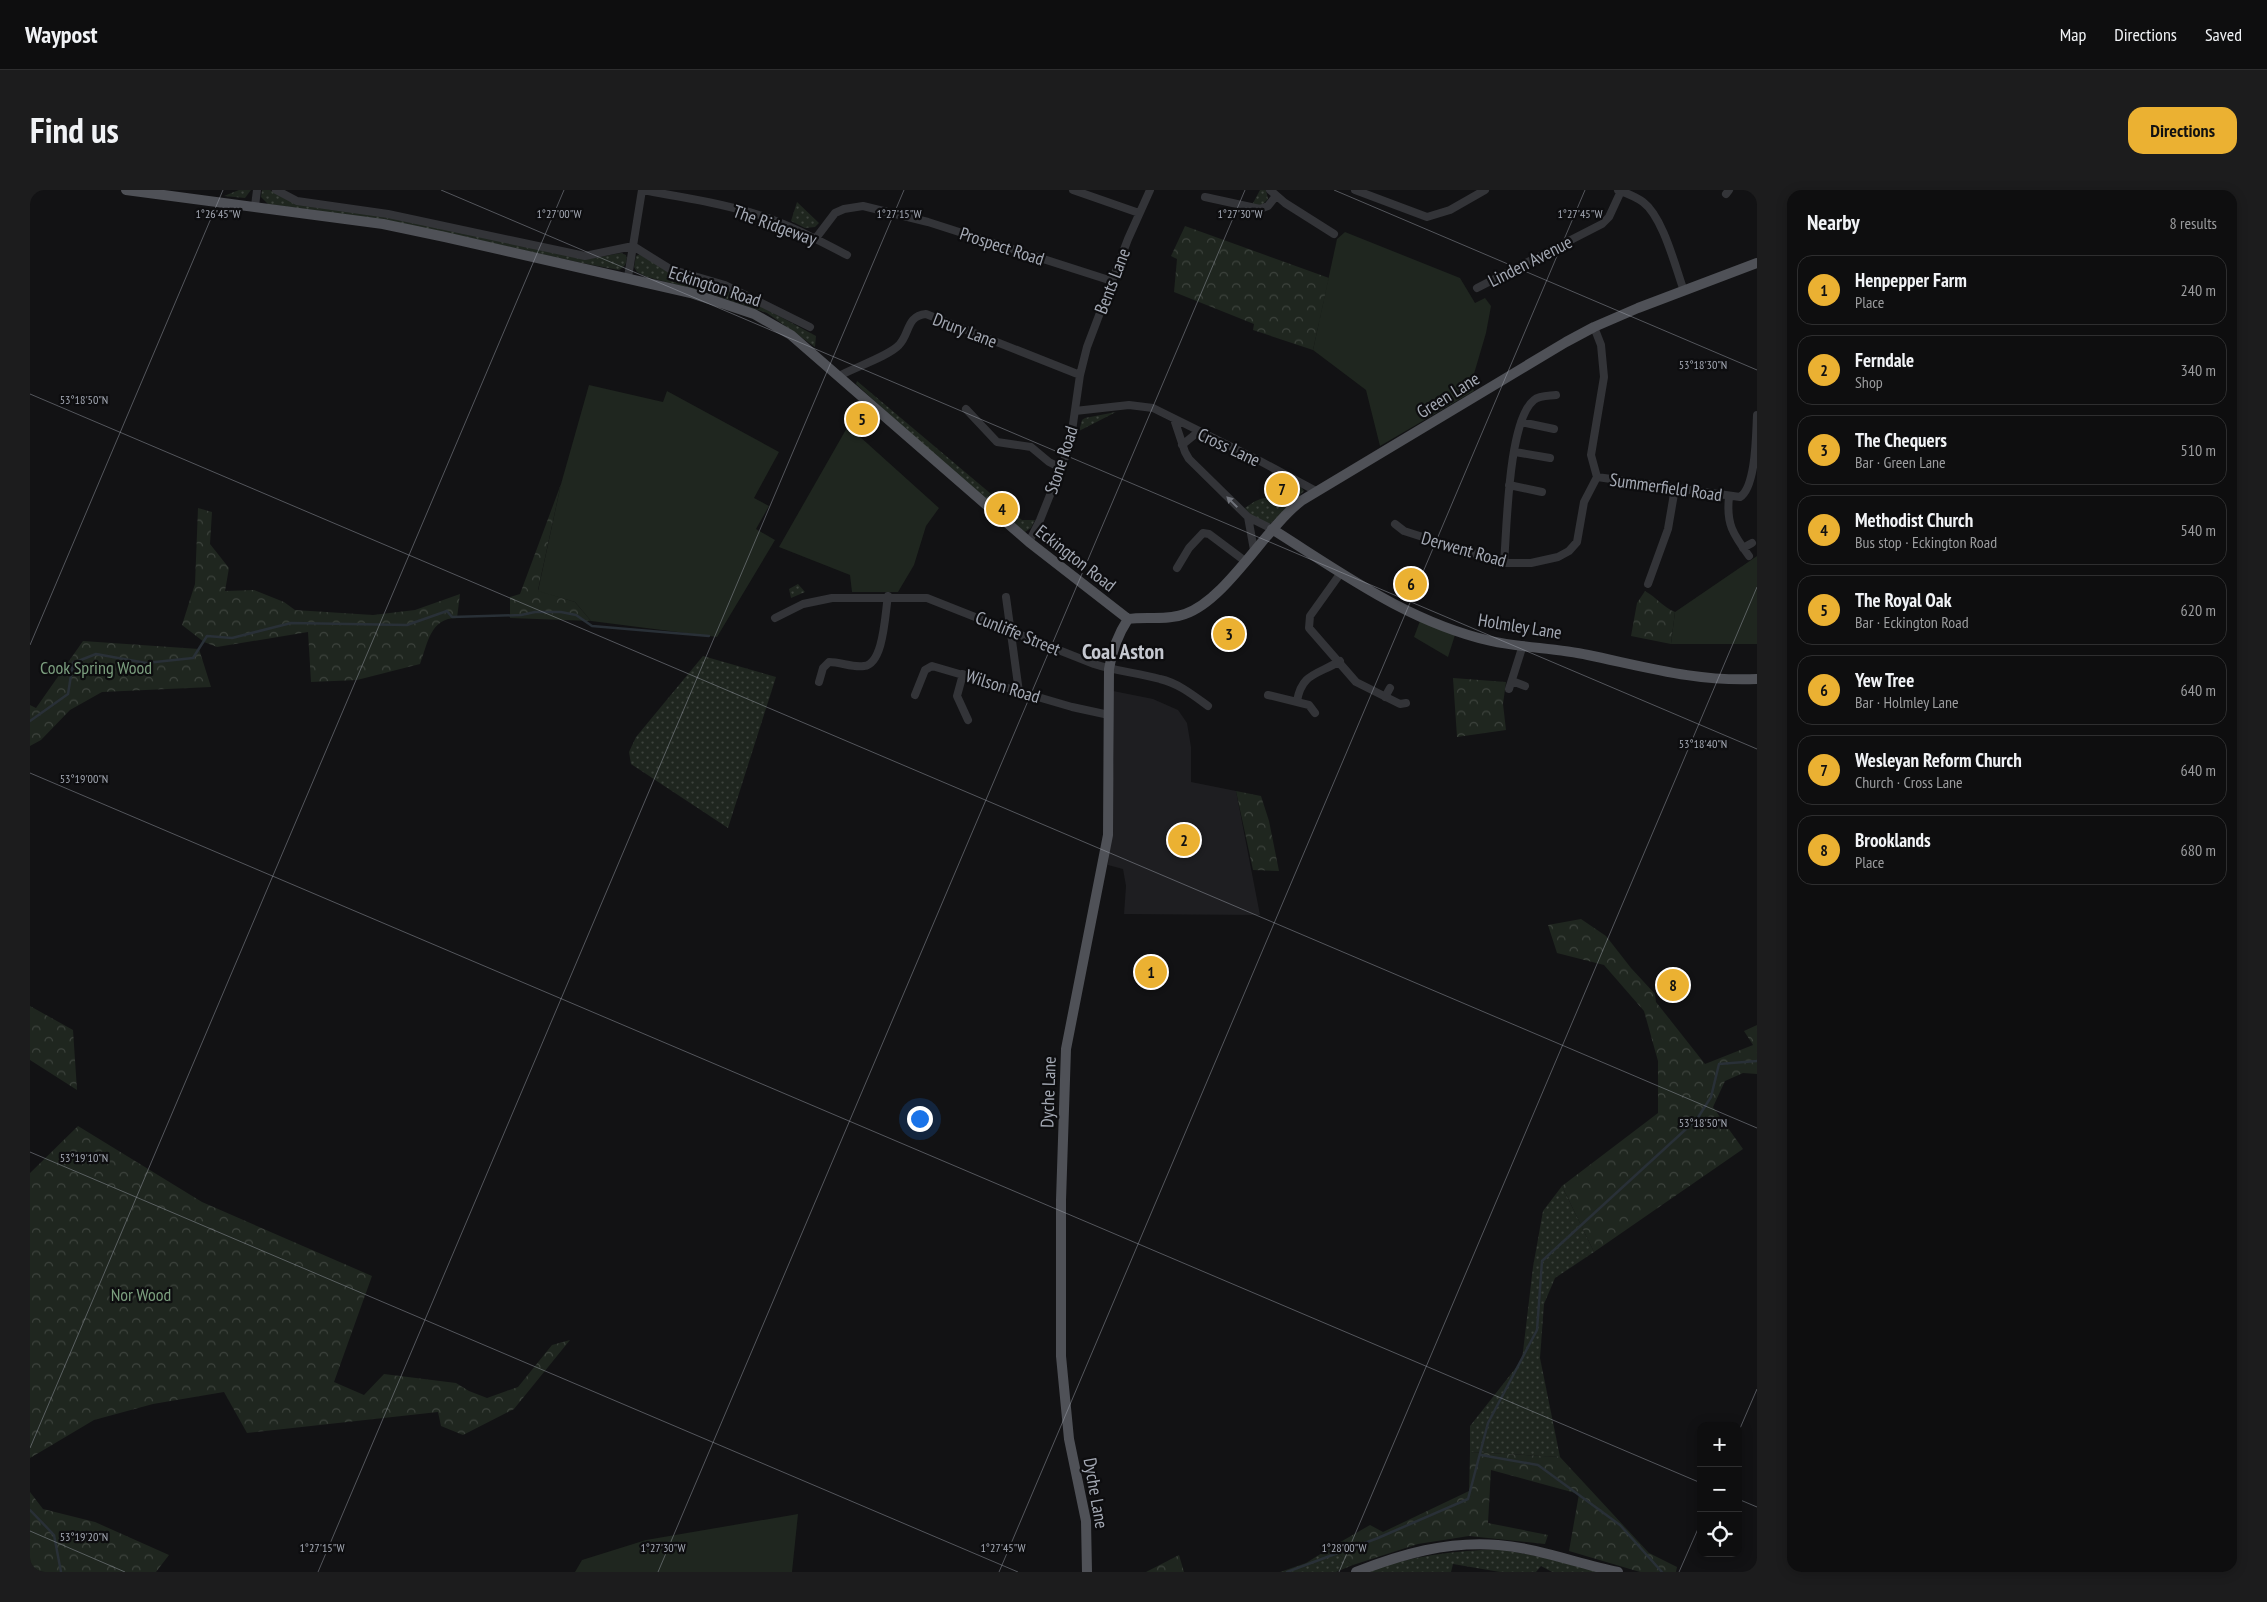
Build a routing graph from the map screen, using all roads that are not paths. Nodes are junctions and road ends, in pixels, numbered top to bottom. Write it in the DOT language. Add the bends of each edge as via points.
graph roads {
  1 [pos="126,190"];
  2 [pos="257,190"];
  3 [pos="276,190"];
  4 [pos="642,190"];
  5 [pos="1073,190"];
  6 [pos="1150,190"];
  7 [pos="1355,190"];
  8 [pos="1485,190"];
  9 [pos="1620,191"];
  10 [pos="1273,193"];
  11 [pos="1205,197"];
  12 [pos="255,206"];
  13 [pos="1139,213"];
  14 [pos="1334,234"];
  15 [pos="816,238"];
  16 [pos="633,246"];
  17 [pos="847,255"];
  18 [pos="1757,263"];
  19 [pos="628,277"];
  20 [pos="1112,281"];
  21 [pos="1477,288"];
  22 [pos="1684,291"];
  23 [pos="810,327"];
  24 [pos="1594,327"];
  25 [pos="1080,375"];
  26 [pos="839,376"];
  27 [pos="1556,395"];
  28 [pos="966,409"];
  29 [pos="1075,412"];
  30 [pos="1757,415"];
  31 [pos="1174,419"];
  32 [pos="1521,422"];
  33 [pos="1554,429"];
  34 [pos="1198,432"];
  35 [pos="1182,444"];
  36 [pos="1515,452"];
  37 [pos="1550,458"];
  38 [pos="1062,468"];
  39 [pos="1598,477"];
  40 [pos="1509,486"];
  41 [pos="1675,488"];
  42 [pos="1316,491"];
  43 [pos="1542,492"];
  44 [pos="1729,497"];
  45 [pos="1248,517"];
  46 [pos="1395,524"];
  47 [pos="1272,529"];
  48 [pos="1028,542"];
  49 [pos="1752,543"];
  50 [pos="1743,548"];
  51 [pos="1254,550"];
  52 [pos="1749,556"];
  53 [pos="1244,561"];
  54 [pos="1504,563"];
  55 [pos="1177,568"];
  56 [pos="1340,574"];
  57 [pos="1648,584"];
  58 [pos="888,596"];
  59 [pos="1006,597"];
  60 [pos="775,618"];
  61 [pos="1128,620"];
  62 [pos="1011,630"];
  63 [pos="1522,645"];
  64 [pos="1340,661"];
  65 [pos="1109,669"];
  66 [pos="962,674"];
  67 [pos="1757,679"];
  68 [pos="819,682"];
  69 [pos="1525,686"];
  70 [pos="1390,688"];
  71 [pos="1019,692"];
  72 [pos="915,695"];
  73 [pos="1268,695"];
  74 [pos="1385,697"];
  75 [pos="1297,701"];
  76 [pos="1406,703"];
  77 [pos="1208,706"];
  78 [pos="1314,713"];
  79 [pos="1109,715"];
  80 [pos="968,721"];
  81 [pos="1087,1572"];
  82 [pos="1356,1572"];
  83 [pos="1618,1572"];
  1 -- 12 [label="main road, Eckington Road"];
  2 -- 12 [label="street"];
  3 -- 16 [label="street" via="297,201 398,215 585,256"];
  4 -- 15 [label="street, The Ridgeway" via="758,215"];
  4 -- 16 [label="street"];
  5 -- 13 [label="street"];
  6 -- 13 [label="street, Bents Lane"];
  7 -- 8 [label="street" via="1427,217 1450,210"];
  9 -- 21 [label="street, Linden Avenue" via="1609,217 1602,224"];
  9 -- 22 [label="street" via="1635,197 1651,210"];
  10 -- 11 [label="street" via="1268,206 1260,209"];
  10 -- 14 [label="street"];
  12 -- 19 [label="main road, Eckington Road" via="383,224"];
  13 -- 20 [label="street, Bents Lane"];
  15 -- 17 [label="street, The Ridgeway"];
  15 -- 20 [label="street, Prospect Road" via="835,213 863,206 919,219"];
  16 -- 19 [label="street"];
  16 -- 23 [label="street, Eckington Road" via="670,269 725,285"];
  18 -- 22 [label="main road, Green Lane"];
  19 -- 26 [label="main road, Eckington Road" via="754,314 791,335"];
  20 -- 25 [label="street, Bents Lane"];
  22 -- 24 [label="main road, Green Lane"];
  24 -- 39 [label="street" via="1601,345 1604,377 1591,455"];
  24 -- 42 [label="main road, Green Lane"];
  25 -- 26 [label="street, Drury Lane" via="926,314 914,318 894,349"];
  25 -- 29 [label="street, Stone Road"];
  26 -- 48 [label="main road, Eckington Road"];
  27 -- 32 [label="street" via="1532,401"];
  28 -- 38 [label="street" via="978,416 997,442 1031,447"];
  29 -- 31 [label="street, Cross Lane" via="1141,405"];
  29 -- 38 [label="street, Stone Road" via="1073,435"];
  30 -- 44 [label="street, Summerfield Road" via="1754,456 1746,492 1740,497"];
  31 -- 34 [label="street, Cross Lane"];
  31 -- 35 [label="street"];
  32 -- 33 [label="street"];
  32 -- 36 [label="street"];
  34 -- 35 [label="street"];
  34 -- 42 [label="street, Cross Lane"];
  45 -- 35 [label="street, one-way" via="1193,464"];
  36 -- 37 [label="street"];
  36 -- 40 [label="street"];
  38 -- 48 [label="street, Stone Road"];
  39 -- 41 [label="street, Summerfield Road"];
  39 -- 54 [label="street, Derwent Road" via="1587,494 1573,547 1565,554 1545,560"];
  40 -- 43 [label="street"];
  40 -- 54 [label="street"];
  41 -- 44 [label="street, Summerfield Road"];
  41 -- 57 [label="street" via="1668,529"];
  42 -- 47 [label="main road, Green Lane" via="1292,508"];
  44 -- 50 [label="street" via="1730,526"];
  45 -- 47 [label="street"];
  45 -- 51 [label="street"];
  46 -- 54 [label="street, Derwent Road" via="1404,531"];
  47 -- 51 [label="main road, Green Lane"];
  47 -- 56 [label="main road, Holmley Lane"];
  48 -- 61 [label="main road, Eckington Road"];
  49 -- 50 [label="street"];
  50 -- 52 [label="street"];
  51 -- 53 [label="main road, Green Lane"];
  53 -- 55 [label="street" via="1209,534 1203,533"];
  53 -- 61 [label="main road, Green Lane" via="1215,596 1194,611 1177,617"];
  56 -- 63 [label="main road, Holmley Lane" via="1409,612 1440,625 1492,641"];
  56 -- 64 [label="street" via="1308,622 1312,634"];
  58 -- 60 [label="street, Cunliffe Street" via="818,600"];
  58 -- 62 [label="street, Cunliffe Street" via="927,598"];
  58 -- 68 [label="street" via="880,649 875,660 866,666 829,662 823,668"];
  59 -- 62 [label="street"];
  61 -- 65 [label="main road, Dyche Lane" via="1118,634"];
  62 -- 65 [label="street, Cunliffe Street"];
  62 -- 71 [label="street"];
  63 -- 67 [label="main road, Holmley Lane" via="1582,653 1692,677"];
  63 -- 69 [label="street" via="1511,685"];
  64 -- 74 [label="street" via="1356,682"];
  64 -- 75 [label="street" via="1306,680 1299,689"];
  65 -- 77 [label="street, Cunliffe Street" via="1161,679"];
  65 -- 79 [label="main road, Dyche Lane"];
  66 -- 71 [label="street, Wilson Road"];
  66 -- 72 [label="street, Wilson Road" via="929,666"];
  66 -- 80 [label="street" via="957,696"];
  70 -- 74 [label="street"];
  71 -- 79 [label="street, Wilson Road"];
  73 -- 75 [label="street"];
  74 -- 76 [label="street" via="1400,704"];
  75 -- 78 [label="street" via="1309,705"];
  79 -- 81 [label="main road, Dyche Lane" via="1108,835 1066,1049 1061,1200 1061,1356 1069,1439 1086,1521"];
  82 -- 83 [label="main road" via="1417,1551 1477,1544 1520,1548"];
}
